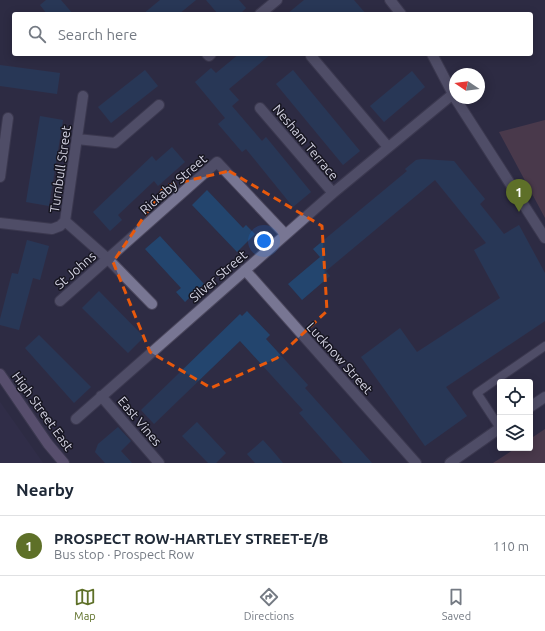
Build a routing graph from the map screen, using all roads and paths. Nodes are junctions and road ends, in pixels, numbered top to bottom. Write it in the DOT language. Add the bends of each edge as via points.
graph roads {
  1 [pos="277,0"];
  2 [pos="390,0"];
  3 [pos="265,4"];
  4 [pos="399,12"];
  5 [pos="311,56"];
  6 [pos="433,56"];
  7 [pos="449,87"];
  8 [pos="83,96"];
  9 [pos="449,101"];
  10 [pos="459,104"];
  11 [pos="159,106"];
  12 [pos="260,108"];
  13 [pos="8,118"];
  14 [pos="77,139"];
  15 [pos="388,147"];
  16 [pos="0,177"];
  17 [pos="333,193"];
  18 [pos="65,221"];
  19 [pos="0,223"];
  20 [pos="285,234"];
  21 [pos="545,238"];
  22 [pos="108,259"];
  23 [pos="245,270"];
  24 [pos="60,301"];
  25 [pos="152,304"];
  26 [pos="545,346"];
  27 [pos="0,374"];
  28 [pos="101,396"];
  29 [pos="545,397"];
  30 [pos="533,405"];
  31 [pos="76,419"];
  32 [pos="497,423"];
  33 [pos="497,430"];
  34 [pos="64,463"];
  35 [pos="158,463"];
  36 [pos="416,463"];
  37 [pos="450,463"];
  1 -- 3 [label="street"];
  2 -- 4 [label="street"];
  5 -- 15 [label="street"];
  6 -- 7 [label="street"];
  8 -- 14 [label="street, Turnbull Street"];
  9 -- 15 [label="street, Silver Street"];
  10 -- 21 [label="street"];
  11 -- 14 [label="street" via="115,143"];
  12 -- 17 [label="street, Nesham Terrace"];
  13 -- 16 [label="street"];
  14 -- 18 [label="street, Turnbull Street"];
  15 -- 17 [label="street, Silver Street"];
  17 -- 20 [label="street, Silver Street"];
  18 -- 19 [label="street" via="52,229"];
  18 -- 22 [label="street, Turnbull Street"];
  20 -- 22 [label="street, Rickaby Street" via="217,162"];
  20 -- 23 [label="street, Silver Street"];
  22 -- 24 [label="street, St Johns"];
  22 -- 25 [label="street, Turnbull Street"];
  23 -- 28 [label="street, Silver Street"];
  23 -- 36 [label="street, Lucknow Street"];
  26 -- 32 [label="lane" via="477,393"];
  27 -- 34 [label="main road, High Street East"];
  28 -- 31 [label="street, Silver Street"];
  28 -- 35 [label="street, East Vines"];
  29 -- 30 [label="street"];
  33 -- 37 [label="street"];
}
